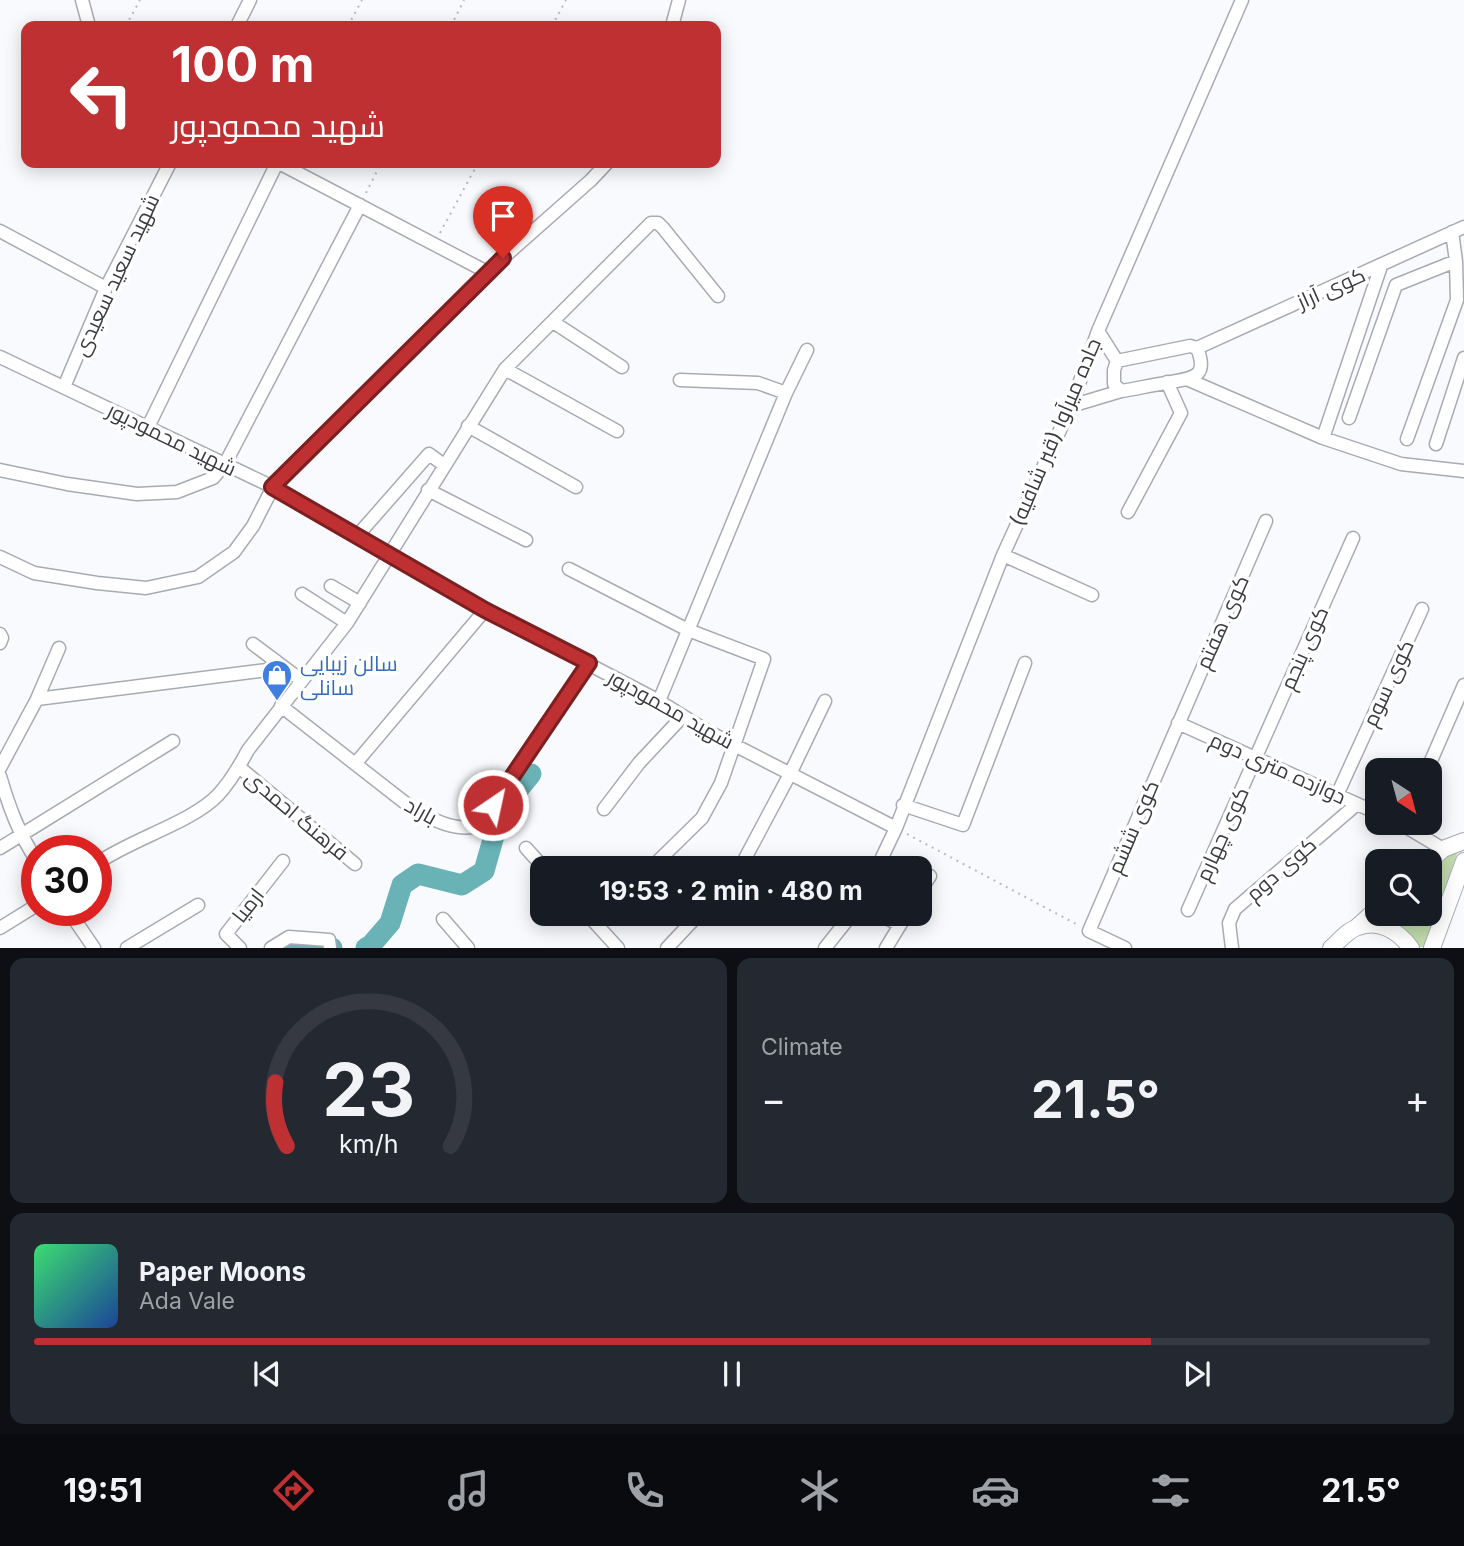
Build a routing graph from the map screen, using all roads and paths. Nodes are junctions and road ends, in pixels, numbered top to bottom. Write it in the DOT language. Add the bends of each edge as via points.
graph roads {
  1 [pos="82,0"];
  2 [pos="140,0"];
  3 [pos="250,0"];
  4 [pos="362,0"];
  5 [pos="464,0"];
  6 [pos="566,0"];
  7 [pos="679,0"];
  8 [pos="1242,0"];
  9 [pos="88,21"];
  10 [pos="129,21"];
  11 [pos="240,21"];
  12 [pos="351,21"];
  13 [pos="454,21"];
  14 [pos="555,21"];
  15 [pos="673,21"];
  16 [pos="167,168"];
  17 [pos="276,168"];
  18 [pos="288,168"];
  19 [pos="378,168"];
  20 [pos="475,168"];
  21 [pos="602,168"];
  22 [pos="360,205"];
  23 [pos="1458,230"];
  24 [pos="0,231"];
  25 [pos="434,244"];
  26 [pos="1456,261"];
  27 [pos="1381,266"];
  28 [pos="487,272"];
  29 [pos="106,288"];
  30 [pos="718,296"];
  31 [pos="553,321"];
  32 [pos="1098,331"];
  33 [pos="1198,348"];
  34 [pos="807,349"];
  35 [pos="0,357"];
  36 [pos="1464,358"];
  37 [pos="1118,361"];
  38 [pos="622,367"];
  39 [pos="505,369"];
  40 [pos="680,380"];
  41 [pos="1189,380"];
  42 [pos="1167,382"];
  43 [pos="64,387"];
  44 [pos="1121,391"];
  45 [pos="786,393"];
  46 [pos="1071,406"];
  47 [pos="1349,418"];
  48 [pos="468,426"];
  49 [pos="148,427"];
  50 [pos="617,431"];
  51 [pos="1323,438"];
  52 [pos="1408,439"];
  53 [pos="1436,444"];
  54 [pos="225,464"];
  55 [pos="444,465"];
  56 [pos="0,470"];
  57 [pos="1464,471"];
  58 [pos="272,487"];
  59 [pos="576,487"];
  60 [pos="428,490"];
  61 [pos="1128,512"];
  62 [pos="1266,521"];
  63 [pos="357,537"];
  64 [pos="1353,538"];
  65 [pos="526,540"];
  66 [pos="388,555"];
  67 [pos="1003,555"];
  68 [pos="0,556"];
  69 [pos="569,569"];
  70 [pos="331,586"];
  71 [pos="302,594"];
  72 [pos="1092,595"];
  73 [pos="360,603"];
  74 [pos="1422,609"];
  75 [pos="485,610"];
  76 [pos="347,623"];
  77 [pos="688,630"];
  78 [pos="0,634"];
  79 [pos="0,643"];
  80 [pos="253,644"];
  81 [pos="59,648"];
  82 [pos="276,661"];
  83 [pos="589,663"];
  84 [pos="1025,663"];
  85 [pos="301,680"];
  86 [pos="1464,685"];
  87 [pos="37,699"];
  88 [pos="659,701"];
  89 [pos="825,701"];
  90 [pos="281,706"];
  91 [pos="683,716"];
  92 [pos="1178,723"];
  93 [pos="173,741"];
  94 [pos="735,745"];
  95 [pos="1256,758"];
  96 [pos="1432,758"];
  97 [pos="355,764"];
  98 [pos="239,767"];
  99 [pos="0,768"];
  100 [pos="790,774"];
  101 [pos="0,776"];
  102 [pos="1337,795"];
  103 [pos="1357,804"];
  104 [pos="903,805"];
  105 [pos="1365,808"];
  106 [pos="604,810"];
  107 [pos="896,828"];
  108 [pos="23,835"];
  109 [pos="1421,835"];
  110 [pos="21,836"];
  111 [pos="1464,841"];
  112 [pos="0,848"];
  113 [pos="526,848"];
  114 [pos="1443,849"];
  115 [pos="112,853"];
  116 [pos="533,856"];
  117 [pos="663,856"];
  118 [pos="746,856"];
  119 [pos="883,856"];
  120 [pos="283,861"];
  121 [pos="1464,862"];
  122 [pos="355,864"];
  123 [pos="198,905"];
  124 [pos="1188,910"];
  125 [pos="21,915"];
  126 [pos="443,919"];
  127 [pos="1365,920"];
  128 [pos="79,926"];
  129 [pos="602,926"];
  130 [pos="687,926"];
  131 [pos="842,926"];
  132 [pos="899,926"];
  133 [pos="1357,927"];
  134 [pos="0,928"];
  135 [pos="1089,930"];
  136 [pos="330,944"];
  137 [pos="93,947"];
  138 [pos="127,947"];
  139 [pos="240,947"];
  140 [pos="271,947"];
  141 [pos="468,947"];
  142 [pos="618,947"];
  143 [pos="667,947"];
  144 [pos="825,947"];
  145 [pos="886,947"];
  146 [pos="1125,947"];
  147 [pos="1232,947"];
  148 [pos="1331,947"];
  149 [pos="1411,947"];
  150 [pos="1432,947"];
  1 -- 9 [label="street"];
  2 -- 10 [label="path"];
  3 -- 11 [label="street"];
  4 -- 12 [label="path"];
  5 -- 13 [label="path"];
  6 -- 14 [label="path"];
  7 -- 15 [label="street"];
  8 -- 32 [label="street, جاده میرآوا (قبر شافیه)"];
  16 -- 29 [label="street, شهید سعید سعیدی"];
  17 -- 49 [label="street"];
  18 -- 22 [label="street"];
  19 -- 22 [label="path"];
  20 -- 25 [label="path"];
  21 -- 28 [label="street"];
  22 -- 25 [label="street"];
  22 -- 54 [label="street"];
  23 -- 26 [label="street"];
  23 -- 27 [label="street, کوی آراز"];
  24 -- 29 [label="street"];
  25 -- 28 [label="street"];
  26 -- 47 [label="street" via="1396,285"];
  26 -- 52 [label="street" via="1457,300"];
  27 -- 33 [label="street, کوی آراز"];
  27 -- 51 [label="street"];
  28 -- 58 [label="street"];
  29 -- 43 [label="street, شهید سعید سعیدی"];
  30 -- 31 [label="street" via="663,228 651,223"];
  31 -- 38 [label="street"];
  31 -- 39 [label="street"];
  32 -- 37 [label="street"];
  32 -- 46 [label="street, جاده میرآوا (قبر شافیه)"];
  33 -- 37 [label="street, کوی آراز"];
  33 -- 41 [label="street" via="1199,371"];
  34 -- 45 [label="street"];
  35 -- 43 [label="street, شهید محمودپور"];
  36 -- 53 [label="street"];
  37 -- 44 [label="street" via="1114,384"];
  39 -- 48 [label="street"];
  39 -- 50 [label="street"];
  40 -- 45 [label="street" via="758,383"];
  41 -- 42 [label="street"];
  41 -- 51 [label="street"];
  42 -- 44 [label="street"];
  42 -- 61 [label="street" via="1181,413"];
  43 -- 49 [label="street, شهید محمودپور"];
  44 -- 46 [label="street"];
  45 -- 77 [label="street"];
  46 -- 67 [label="street, جاده میرآوا (قبر شافیه)"];
  48 -- 55 [label="street"];
  48 -- 59 [label="street"];
  49 -- 54 [label="street, شهید محمودپور"];
  51 -- 57 [label="street" via="1401,464"];
  54 -- 56 [label="street" via="213,478 177,492 137,494"];
  54 -- 58 [label="street, شهید محمودپور"];
  55 -- 60 [label="street"];
  55 -- 63 [label="street" via="429,454"];
  58 -- 63 [label="street, شهید محمودپور"];
  58 -- 68 [label="street" via="234,552 198,577 146,588 97,583 34,573"];
  60 -- 65 [label="street"];
  60 -- 66 [label="street"];
  62 -- 92 [label="street, کوی هفتم"];
  63 -- 66 [label="street, شهید محمودپور"];
  64 -- 95 [label="street, کوی پنجم"];
  66 -- 73 [label="street"];
  66 -- 75 [label="street, شهید محمودپور"];
  67 -- 72 [label="street"];
  67 -- 104 [label="street, جاده میرآوا (قبر شافیه)"];
  69 -- 77 [label="street"];
  70 -- 73 [label="street"];
  71 -- 76 [label="street"];
  73 -- 76 [label="street"];
  74 -- 102 [label="street, کوی سوم"];
  75 -- 83 [label="street, شهید محمودپور"];
  75 -- 97 [label="street"];
  76 -- 85 [label="street"];
  77 -- 88 [label="street"];
  77 -- 94 [label="street" via="764,659"];
  78 -- 79 [label="street"];
  80 -- 82 [label="street"];
  81 -- 87 [label="street"];
  82 -- 85 [label="street"];
  82 -- 87 [label="street" via="267,670"];
  83 -- 88 [label="street, شهید محمودپور"];
  83 -- 97 [label="street, باراد" via="479,825 468,829 432,820"];
  84 -- 104 [label="street" via="963,825"];
  85 -- 90 [label="street"];
  86 -- 96 [label="street"];
  87 -- 99 [label="street"];
  88 -- 91 [label="street, شهید محمودپور"];
  89 -- 100 [label="street"];
  90 -- 97 [label="street, باراد"];
  90 -- 98 [label="street"];
  91 -- 94 [label="street, شهید محمودپور"];
  91 -- 106 [label="street"];
  92 -- 95 [label="street, دوازده متری دوم"];
  92 -- 135 [label="street, کوی ششم"];
  93 -- 108 [label="street"];
  94 -- 100 [label="street, شهید محمودپور"];
  94 -- 117 [label="street" via="702,818"];
  95 -- 102 [label="street, دوازده متری دوم"];
  95 -- 124 [label="street, کوی چهارم"];
  98 -- 115 [label="street" via="217,796"];
  98 -- 122 [label="street, فرهنگ احمدی"];
  100 -- 107 [label="street, شهید محمودپور"];
  100 -- 118 [label="street"];
  101 -- 110 [label="street"];
  102 -- 103 [label="street, دوازده متری دوم"];
  103 -- 105 [label="street, دوازده متری دوم"];
  103 -- 147 [label="street, کوی دوم" via="1235,909 1228,923"];
  104 -- 107 [label="street, جاده میرآوا (قبر شافیه)"];
  107 -- 119 [label="street, جاده میرآوا (قبر شافیه)"];
  107 -- 135 [label="path"];
  109 -- 114 [label="street"];
  110 -- 112 [label="street"];
  111 -- 114 [label="main road"];
  113 -- 116 [label="street"];
  120 -- 139 [label="street, ارمیا" via="226,934"];
  121 -- 150 [label="main road"];
  123 -- 138 [label="street"];
  125 -- 134 [label="street"];
  126 -- 141 [label="street"];
  127 -- 133 [label="main road"];
  128 -- 137 [label="street"];
  129 -- 142 [label="street"];
  130 -- 143 [label="street"];
  131 -- 144 [label="street"];
  132 -- 145 [label="street"];
  133 -- 148 [label="main road"];
  133 -- 149 [label="main road" via="1381,924"];
  135 -- 146 [label="street"];
  136 -- 140 [label="street" via="289,937"];
}
